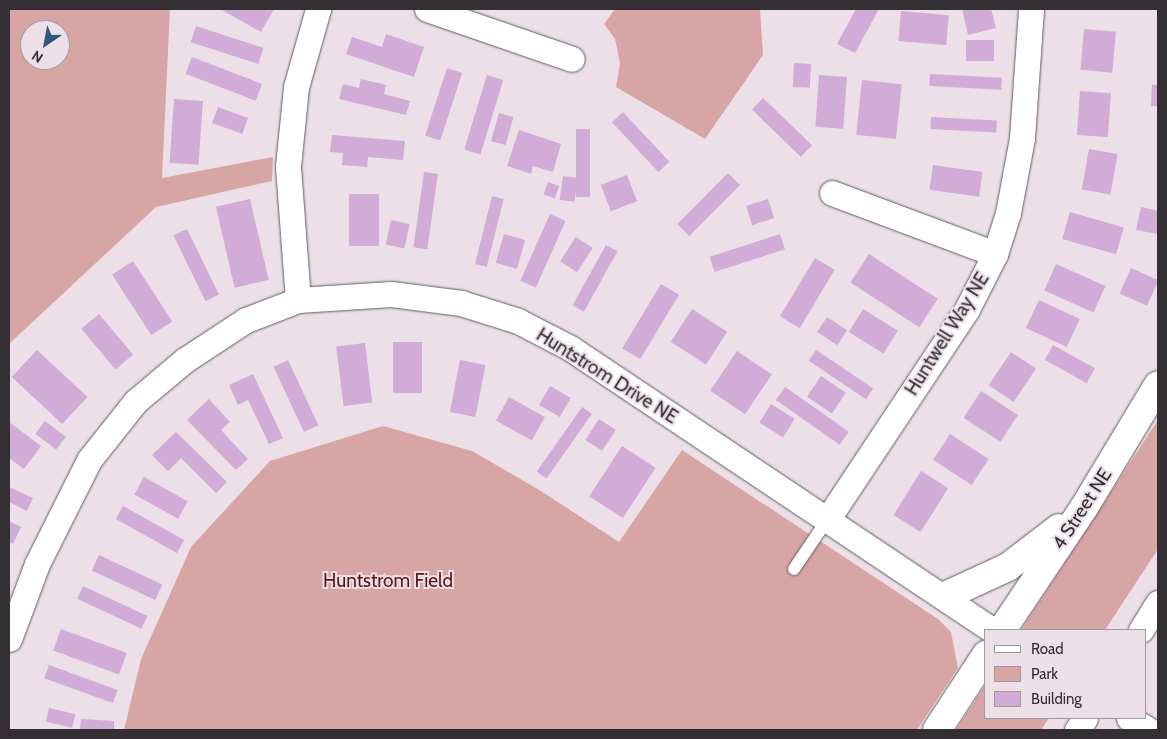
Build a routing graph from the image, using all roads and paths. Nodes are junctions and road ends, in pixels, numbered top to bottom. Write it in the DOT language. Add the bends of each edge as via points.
graph roads {
  1 [pos="318,9"];
  2 [pos="427,9"];
  3 [pos="1031,9"];
  4 [pos="572,59"];
  5 [pos="832,193"];
  6 [pos="995,254"];
  7 [pos="298,300"];
  8 [pos="1158,385"];
  9 [pos="1085,506"];
  10 [pos="827,520"];
  11 [pos="794,569"];
  12 [pos="944,596"];
  13 [pos="1158,603"];
  14 [pos="991,629"];
  15 [pos="1003,629"];
  16 [pos="1142,629"];
  17 [pos="9,639"];
  18 [pos="984,658"];
  19 [pos="1084,719"];
  20 [pos="1131,719"];
  21 [pos="937,730"];
  22 [pos="1076,730"];
  23 [pos="1149,730"];
  1 -- 7 [label="street" via="307,38 296,87 288,166"];
  2 -- 4 [label="street"];
  3 -- 6 [label="street, Huntwell Way NE" via="1022,138 1008,213"];
  5 -- 6 [label="street"];
  6 -- 10 [label="street, Huntwell Way NE" via="967,309"];
  7 -- 10 [label="street, Huntstrom Drive NE" via="391,294 461,303 518,321 570,348"];
  7 -- 17 [label="street, Huntstrom Drive NE" via="246,320 185,360 136,401 89,460 37,564"];
  8 -- 9 [label="main road, 4 Street NE"];
  9 -- 12 [label="main road" via="1008,567"];
  9 -- 15 [label="main road, 4 Street NE"];
  10 -- 11 [label="lane"];
  10 -- 12 [label="street, Huntstrom Drive NE"];
  12 -- 14 [label="street, Huntstrom Drive NE"];
  13 -- 16 [label="street"];
  18 -- 21 [label="main road"];
  19 -- 22 [label="street"];
  20 -- 23 [label="street"];
}
